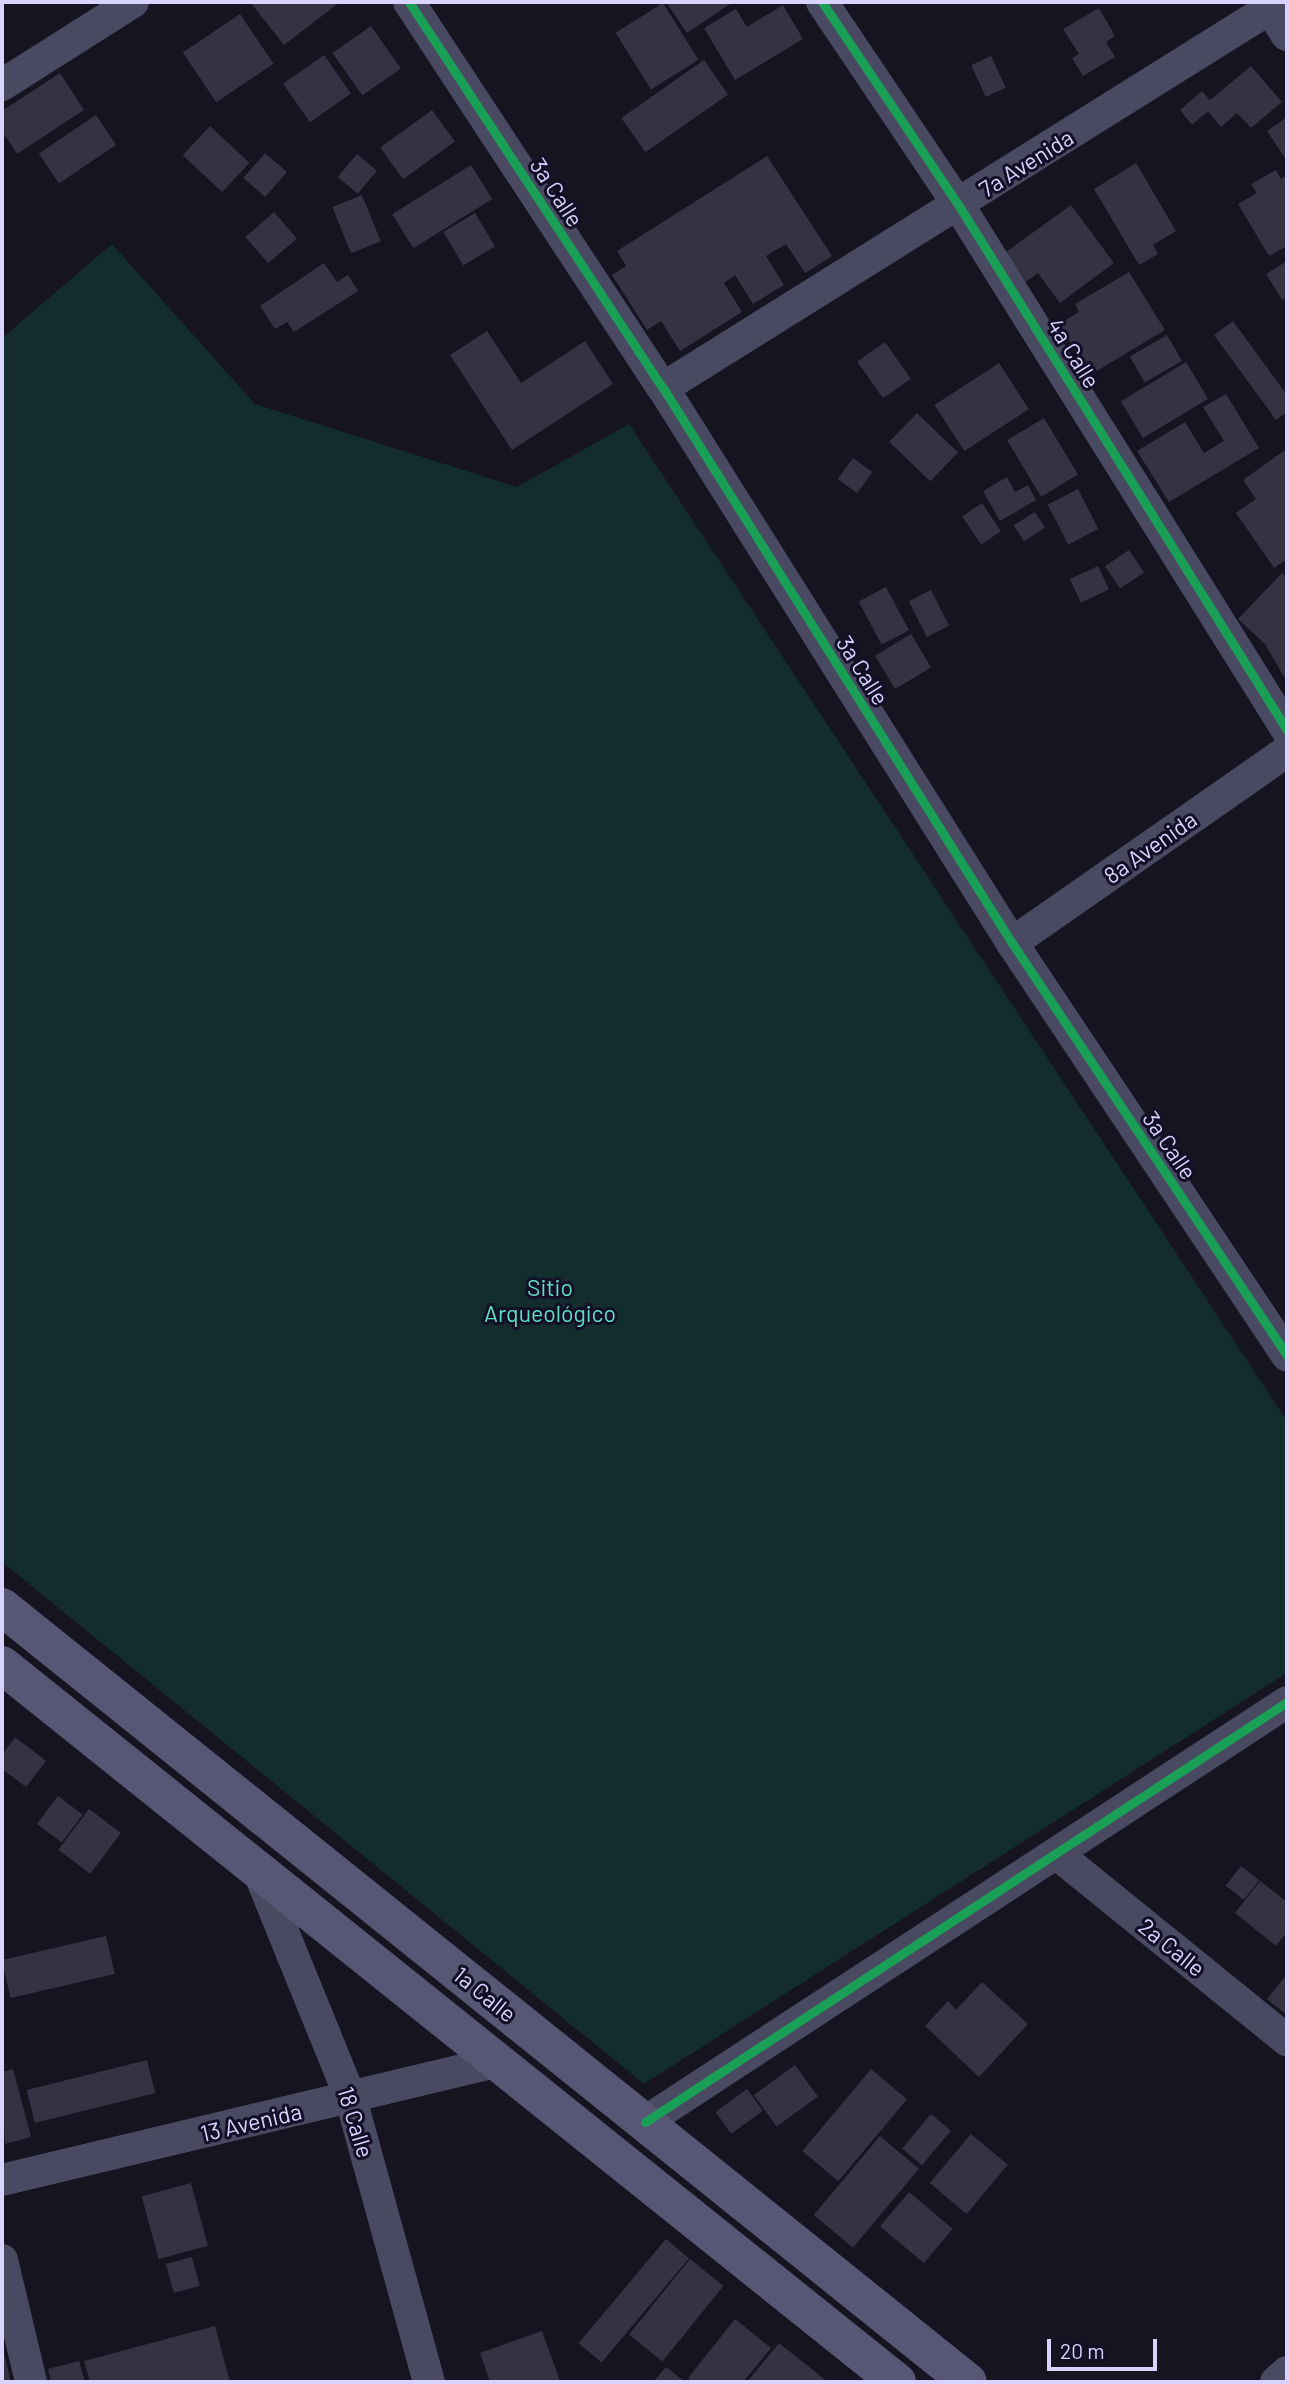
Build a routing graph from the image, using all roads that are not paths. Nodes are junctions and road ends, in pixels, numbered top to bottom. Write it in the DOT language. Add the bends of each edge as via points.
graph roads {
  1 [pos="133,2"];
  2 [pos="409,2"];
  3 [pos="822,2"];
  4 [pos="1272,4"];
  5 [pos="1287,34"];
  6 [pos="2,85"];
  7 [pos="959,206"];
  8 [pos="663,388"];
  9 [pos="1287,730"];
  10 [pos="1287,751"];
  11 [pos="1012,943"];
  12 [pos="1287,1356"];
  13 [pos="2,1607"];
  14 [pos="2,1665"];
  15 [pos="1287,1702"];
  16 [pos="1057,1854"];
  17 [pos="258,1870"];
  18 [pos="1287,2040"];
  19 [pos="500,2061"];
  20 [pos="351,2099"];
  21 [pos="645,2122"];
  22 [pos="2,2180"];
  23 [pos="2,2260"];
  24 [pos="1287,2372"];
  25 [pos="31,2382"];
  26 [pos="429,2382"];
  27 [pos="897,2382"];
  28 [pos="968,2382"];
  29 [pos="1276,2382"];
  1 -- 6 [label="street"];
  2 -- 8 [label="street, 3a Calle"];
  3 -- 7 [label="street, 4a Calle"];
  4 -- 5 [label="street"];
  4 -- 7 [label="street, 7a Avenida"];
  7 -- 8 [label="street, 7a Avenida"];
  7 -- 9 [label="street, 4a Calle"];
  8 -- 11 [label="street, 3a Calle"];
  10 -- 11 [label="street, 8a Avenida"];
  11 -- 12 [label="street, 3a Calle"];
  13 -- 21 [label="main road, 1a Calle"];
  14 -- 17 [label="main road, 1a Calle"];
  15 -- 16 [label="street"];
  16 -- 18 [label="street, 2a Calle"];
  16 -- 21 [label="street"];
  17 -- 19 [label="main road, 1a Calle"];
  17 -- 20 [label="street, 18 Calle"];
  19 -- 20 [label="street, 13 Avenida"];
  19 -- 27 [label="main road, 1a Calle"];
  20 -- 22 [label="street, 13 Avenida"];
  20 -- 26 [label="street, 18 Calle"];
  21 -- 28 [label="main road, 1a Calle"];
  23 -- 25 [label="street"];
  24 -- 29 [label="street"];
}
